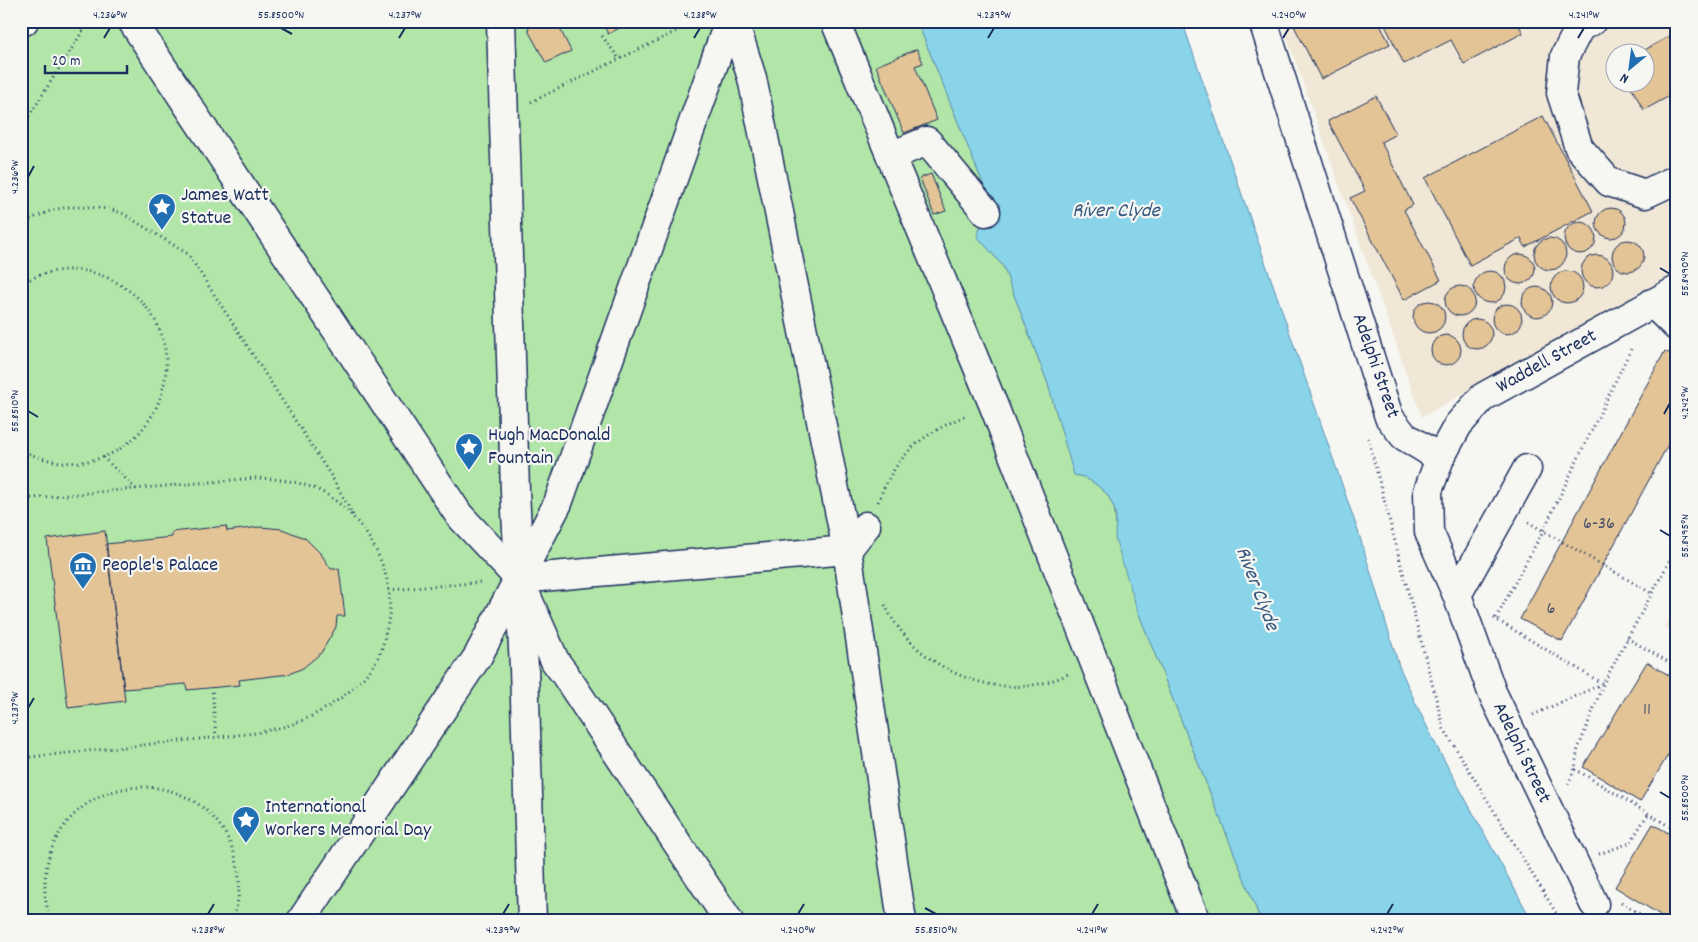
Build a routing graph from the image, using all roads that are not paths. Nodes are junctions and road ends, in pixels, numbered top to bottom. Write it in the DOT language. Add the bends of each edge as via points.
graph roads {
  1 [pos="132,21"];
  2 [pos="501,21"];
  3 [pos="728,21"];
  4 [pos="734,21"];
  5 [pos="835,21"];
  6 [pos="1263,21"];
  7 [pos="1583,23"];
  8 [pos="891,156"];
  9 [pos="1677,179"];
  10 [pos="986,212"];
  11 [pos="1677,290"];
  12 [pos="1652,304"];
  13 [pos="1677,327"];
  14 [pos="1440,458"];
  15 [pos="1526,470"];
  16 [pos="871,517"];
  17 [pos="847,550"];
  18 [pos="519,579"];
  19 [pos="1456,595"];
  20 [pos="1594,904"];
  21 [pos="301,921"];
  22 [pos="532,921"];
  23 [pos="730,921"];
  24 [pos="902,921"];
  25 [pos="1196,921"];
  1 -- 18 [label="street" via="459,515"];
  2 -- 18 [label="street"];
  3 -- 18 [label="street" via="558,503"];
  4 -- 17 [label="street" via="752,78"];
  5 -- 8 [label="street"];
  6 -- 14 [label="street, Adelphi Street" via="1389,417 1404,436"];
  7 -- 9 [label="street" via="1565,56 1561,93 1579,148 1609,182 1646,194"];
  8 -- 10 [label="street" via="927,141"];
  8 -- 25 [label="street" via="993,404"];
  11 -- 12 [label="street, Waddell Street"];
  12 -- 13 [label="street"];
  12 -- 14 [label="street, Waddell Street" via="1483,397 1458,425"];
  14 -- 19 [label="street, Adelphi Street" via="1428,491 1429,532"];
  15 -- 19 [label="street"];
  16 -- 17 [label="street"];
  17 -- 18 [label="street"];
  17 -- 24 [label="street"];
  18 -- 21 [label="street" via="478,656"];
  18 -- 22 [label="street"];
  18 -- 23 [label="street" via="555,661"];
  19 -- 20 [label="street, Adelphi Street" via="1492,692"];
}
